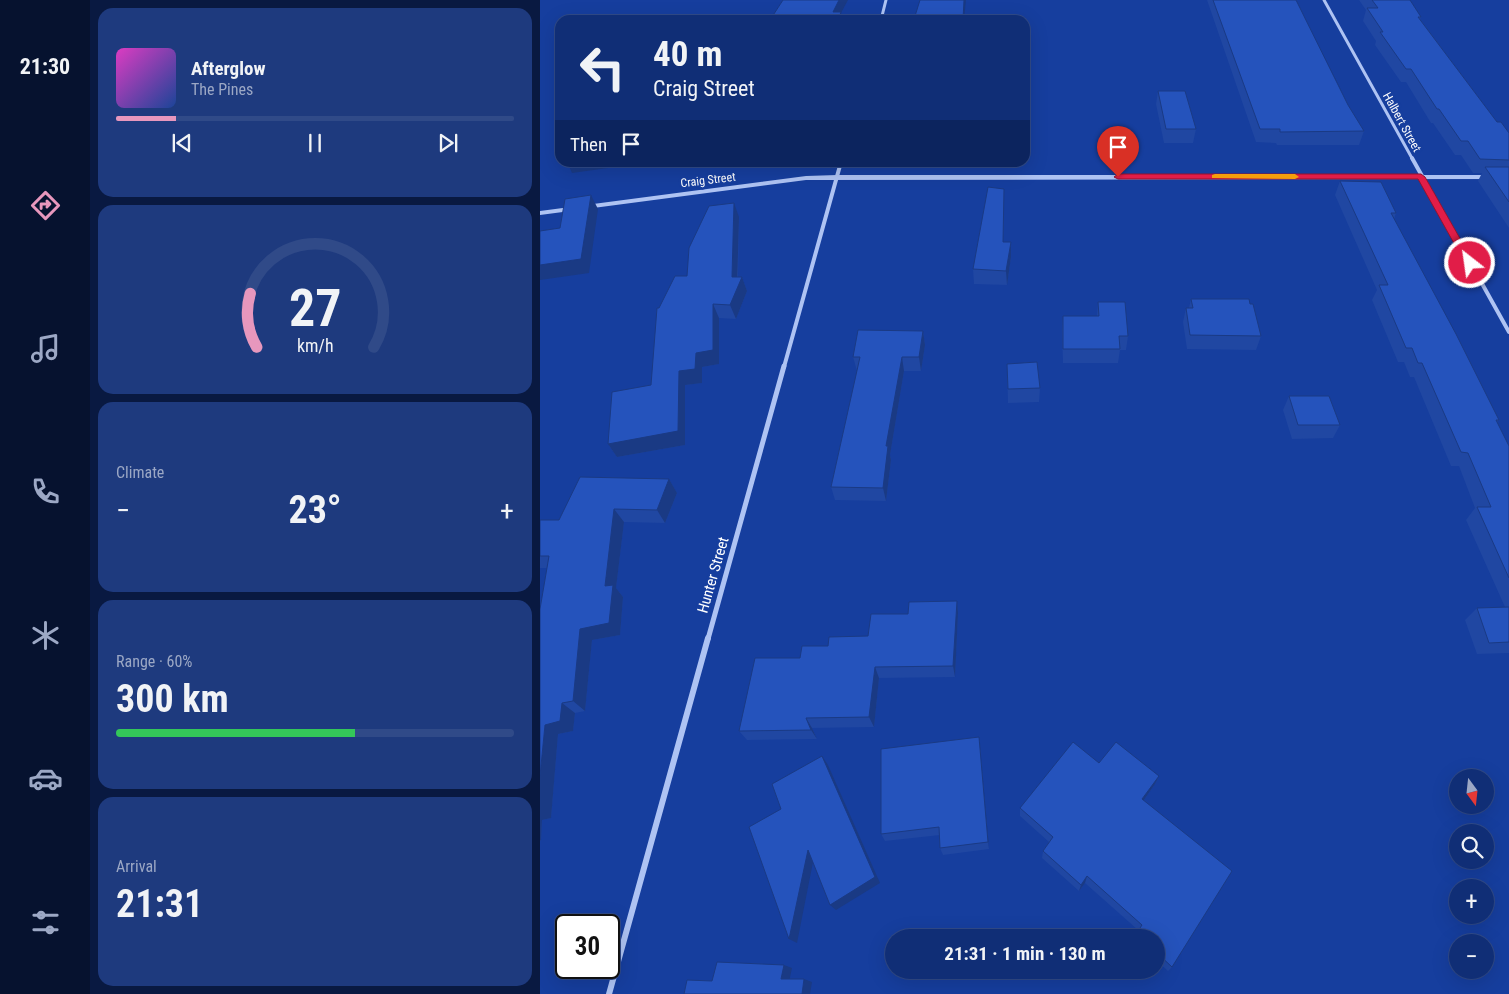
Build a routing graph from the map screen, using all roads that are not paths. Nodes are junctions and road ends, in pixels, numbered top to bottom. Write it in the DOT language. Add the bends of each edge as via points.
graph roads {
  1 [pos="886,0"];
  2 [pos="1324,0"];
  3 [pos="882,15"];
  4 [pos="840,167"];
  5 [pos="1509,176"];
  6 [pos="837,177"];
  7 [pos="1421,177"];
  8 [pos="540,213"];
  9 [pos="1509,332"];
  10 [pos="608,994"];
  1 -- 3 [label="street"];
  2 -- 7 [label="street, Halbert Street"];
  4 -- 6 [label="street, Hunter Street"];
  5 -- 7 [label="street, Craig Street"];
  6 -- 7 [label="street, Craig Street"];
  6 -- 8 [label="street, Craig Street" via="806,178"];
  6 -- 10 [label="street, Hunter Street"];
  7 -- 9 [label="street, Halbert Street"];
}
